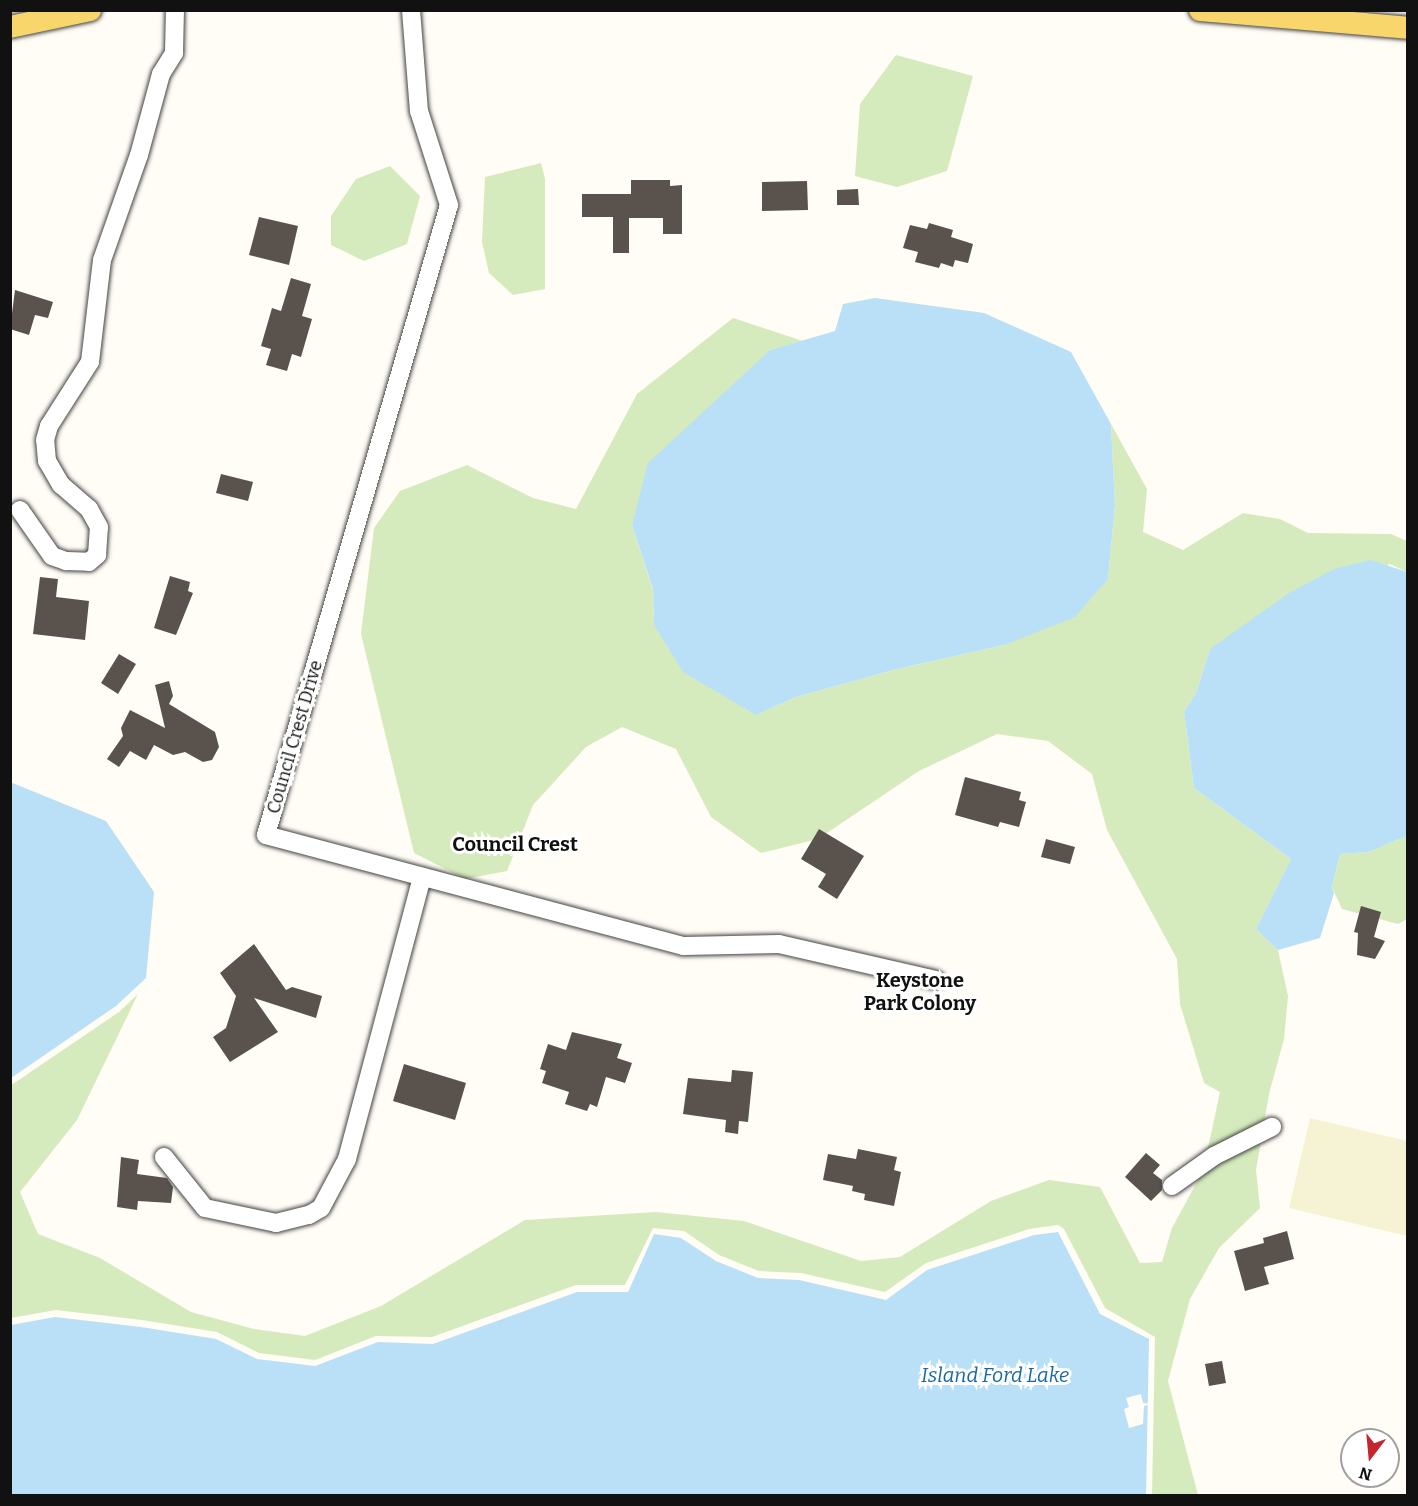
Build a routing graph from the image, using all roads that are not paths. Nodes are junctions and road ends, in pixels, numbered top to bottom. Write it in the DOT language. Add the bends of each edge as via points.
graph roads {
  1 [pos="90,10"];
  2 [pos="175,10"];
  3 [pos="411,10"];
  4 [pos="1200,10"];
  5 [pos="10,27"];
  6 [pos="1407,28"];
  7 [pos="20,510"];
  8 [pos="422,876"];
  9 [pos="936,980"];
  10 [pos="1272,1127"];
  11 [pos="165,1157"];
  12 [pos="1172,1186"];
  1 -- 5 [label="main road"];
  2 -- 7 [label="street" via="174,53 161,74 99,273 90,362 49,426 45,440 47,461 61,485 89,509 99,527 97,555 89,562 52,556"];
  3 -- 8 [label="street, Council Crest Drive" via="419,111 450,205 266,835"];
  4 -- 6 [label="main road"];
  8 -- 9 [label="street, Council Crest Drive" via="684,946 779,944"];
  8 -- 11 [label="street" via="346,1159 321,1208 276,1223 205,1208"];
  10 -- 12 [label="street" via="1215,1156"];
}
